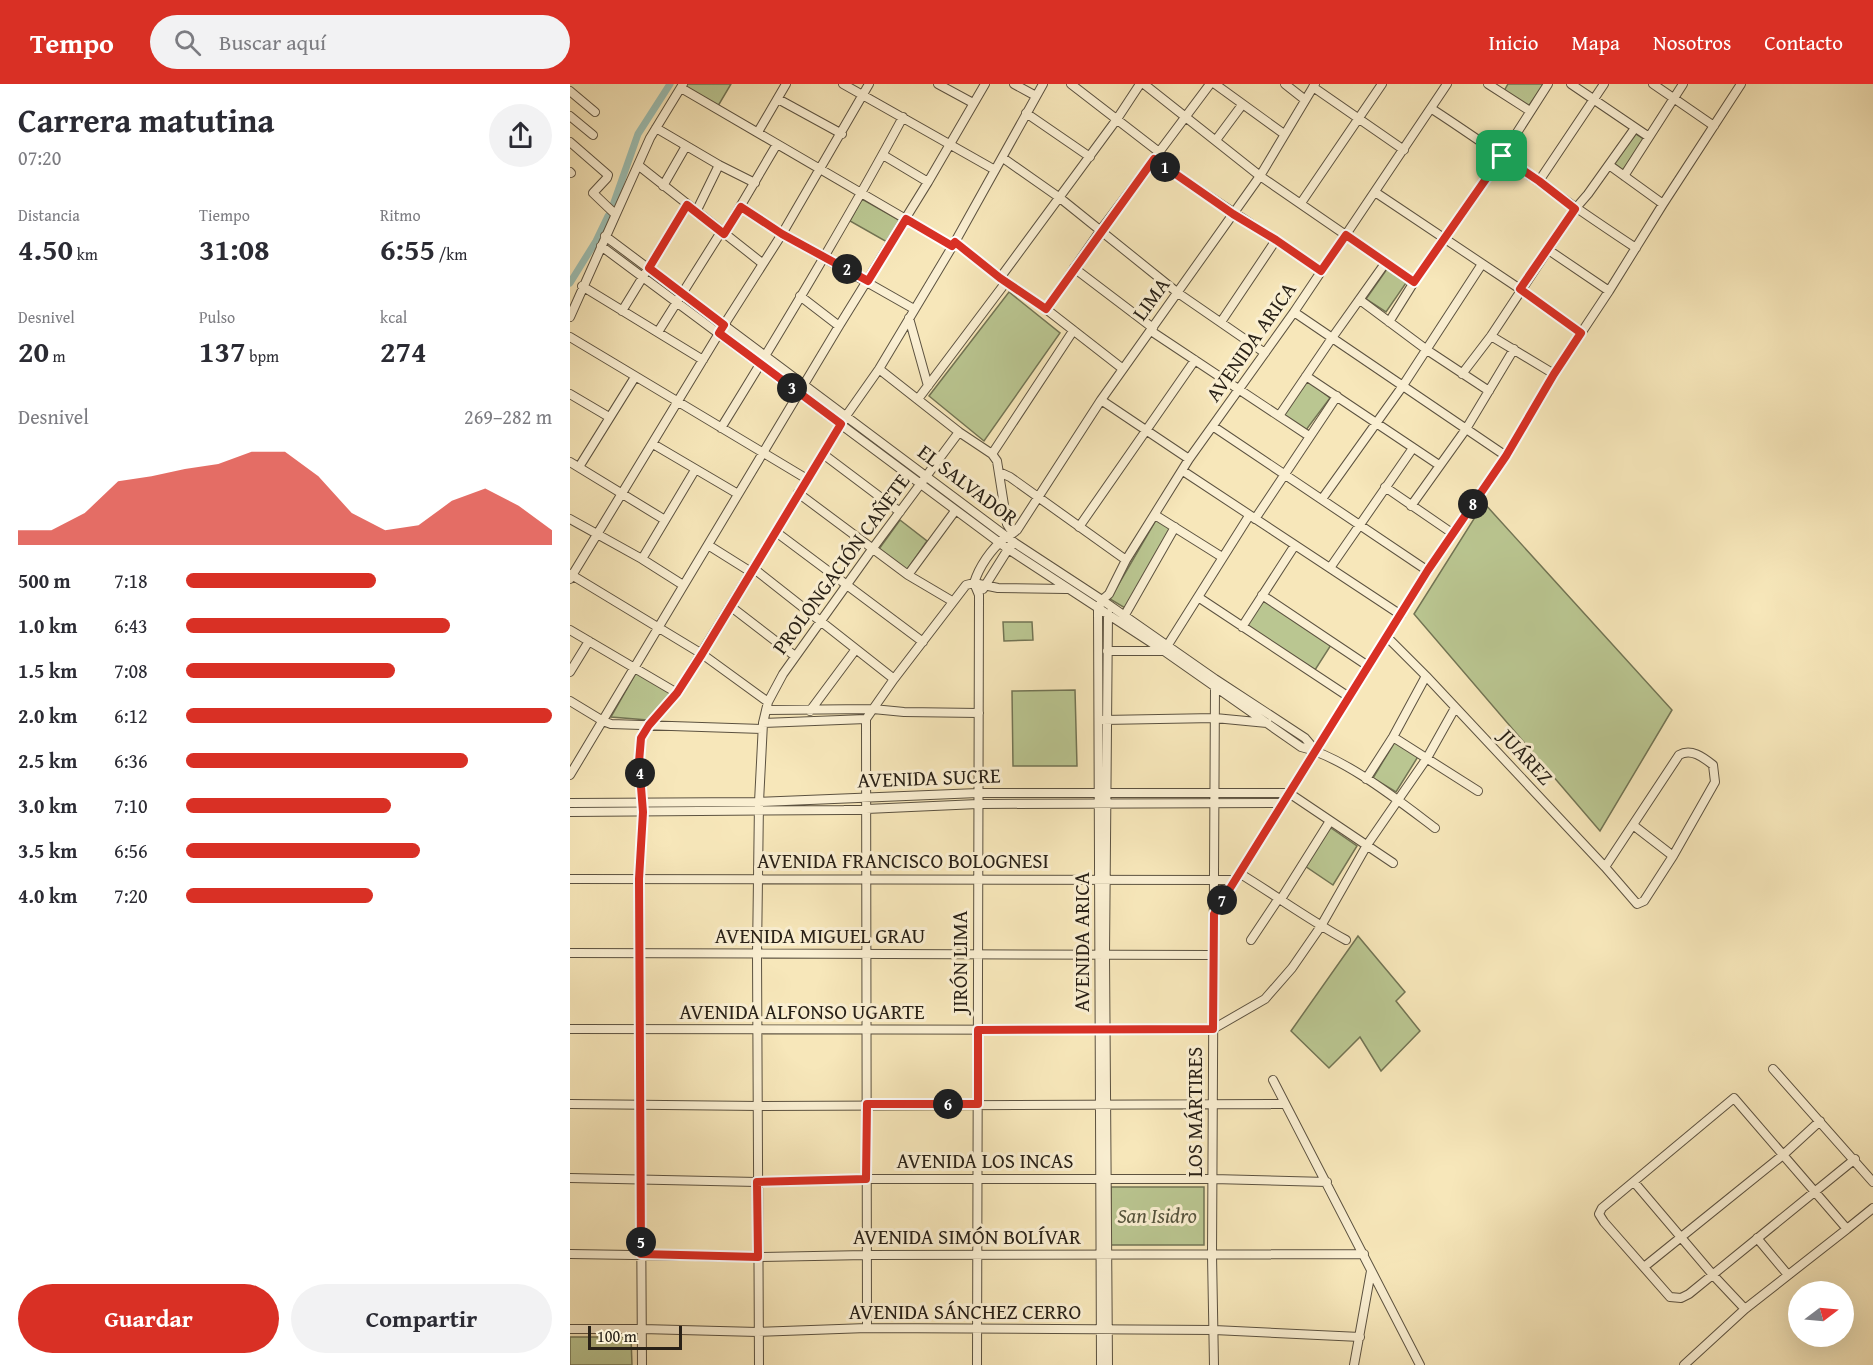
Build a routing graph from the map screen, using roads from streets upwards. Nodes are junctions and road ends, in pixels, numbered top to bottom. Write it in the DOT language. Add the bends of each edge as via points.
graph roads {
  1 [pos="786,84"];
  2 [pos="843,84"];
  3 [pos="869,84"];
  4 [pos="985,84"];
  5 [pos="1014,84"];
  6 [pos="1043,84"];
  7 [pos="1071,84"];
  8 [pos="1142,84"];
  9 [pos="1210,84"];
  10 [pos="1215,84"];
  11 [pos="1285,84"];
  12 [pos="1382,84"];
  13 [pos="1448,84"];
  14 [pos="1488,84"];
  15 [pos="1505,84"];
  16 [pos="1548,84"];
  17 [pos="1571,84"];
  18 [pos="1604,84"];
  19 [pos="1653,84"];
  20 [pos="1683,84"];
  21 [pos="1741,84"];
  22 [pos="942,85"];
  23 [pos="682,86"];
  24 [pos="1314,86"];
  25 [pos="570,91"];
  26 [pos="1500,92"];
  27 [pos="863,95"];
  28 [pos="1036,96"];
  29 [pos="1674,98"];
  30 [pos="778,99"];
  31 [pos="1304,99"];
  32 [pos="1593,99"];
  33 [pos="973,103"];
  34 [pos="1242,105"];
  35 [pos="1432,109"];
  36 [pos="1530,111"];
  37 [pos="595,112"];
  38 [pos="1026,113"];
  39 [pos="570,116"];
  40 [pos="1186,116"];
  41 [pos="903,117"];
  42 [pos="1358,118"];
  43 [pos="1117,119"];
  44 [pos="1714,126"];
  45 [pos="656,128"];
  46 [pos="1635,128"];
  47 [pos="758,132"];
  48 [pos="842,134"];
  49 [pos="1284,134"];
  50 [pos="593,135"];
  51 [pos="1649,137"];
  52 [pos="1216,140"];
  53 [pos="570,142"];
  54 [pos="777,144"];
  55 [pos="950,145"];
  56 [pos="686,146"];
  57 [pos="1404,150"];
  58 [pos="883,155"];
  59 [pos="1156,155"];
  60 [pos="1502,156"];
  61 [pos="1090,157"];
  62 [pos="1003,158"];
  63 [pos="638,165"];
  64 [pos="719,165"];
  65 [pos="1609,165"];
  66 [pos="820,170"];
  67 [pos="995,170"];
  68 [pos="1260,176"];
  69 [pos="1624,176"];
  70 [pos="1539,181"];
  71 [pos="928,182"];
  72 [pos="755,183"];
  73 [pos="663,186"];
  74 [pos="1375,192"];
  75 [pos="860,193"];
  76 [pos="1060,198"];
  77 [pos="1301,203"];
  78 [pos="1663,204"];
  79 [pos="687,205"];
  80 [pos="741,207"];
  81 [pos="1575,209"];
  82 [pos="696,212"];
  83 [pos="615,214"];
  84 [pos="1233,214"];
  85 [pos="906,219"];
  86 [pos="1100,231"];
  87 [pos="722,233"];
  88 [pos="782,234"];
  89 [pos="1346,235"];
  90 [pos="605,236"];
  91 [pos="1445,239"];
  92 [pos="1276,240"];
  93 [pos="954,244"];
  94 [pos="601,246"];
  95 [pos="1636,248"];
  96 [pos="1547,249"];
  97 [pos="825,258"];
  98 [pos="1386,261"];
  99 [pos="762,263"];
  100 [pos="1482,264"];
  101 [pos="649,268"];
  102 [pos="1074,268"];
  103 [pos="1321,271"];
  104 [pos="643,278"];
  105 [pos="1003,280"];
  106 [pos="868,281"];
  107 [pos="1414,282"];
  108 [pos="582,286"];
  109 [pos="1520,289"];
  110 [pos="1610,291"];
  111 [pos="683,293"];
  112 [pos="1178,293"];
  113 [pos="800,296"];
  114 [pos="1360,300"];
  115 [pos="677,302"];
  116 [pos="914,309"];
  117 [pos="1046,309"];
  118 [pos="622,311"];
  119 [pos="1294,312"];
  120 [pos="570,316"];
  121 [pos="909,318"];
  122 [pos="1221,322"];
  123 [pos="1389,322"];
  124 [pos="724,325"];
  125 [pos="839,326"];
  126 [pos="1152,329"];
  127 [pos="1073,331"];
  128 [pos="658,332"];
  129 [pos="719,333"];
  130 [pos="1581,333"];
  131 [pos="1491,336"];
  132 [pos="570,338"];
  133 [pos="1332,338"];
  134 [pos="1514,349"];
  135 [pos="1427,350"];
  136 [pos="1265,353"];
  137 [pos="766,355"];
  138 [pos="703,360"];
  139 [pos="1195,360"];
  140 [pos="760,364"];
  141 [pos="879,369"];
  142 [pos="1124,369"];
  143 [pos="1462,374"];
  144 [pos="1554,374"];
  145 [pos="635,376"];
  146 [pos="1306,376"];
  147 [pos="805,384"];
  148 [pos="928,386"];
  149 [pos="1402,387"];
  150 [pos="1239,390"];
  151 [pos="1489,391"];
  152 [pos="800,393"];
  153 [pos="570,394"];
  154 [pos="1337,396"];
  155 [pos="918,399"];
  156 [pos="1101,400"];
  157 [pos="676,402"];
  158 [pos="846,416"];
  159 [pos="1279,416"];
  160 [pos="609,417"];
  161 [pos="1375,423"];
  162 [pos="841,424"];
  163 [pos="1214,427"];
  164 [pos="721,428"];
  165 [pos="1466,429"];
  166 [pos="1146,431"];
  167 [pos="959,432"];
  168 [pos="1309,436"];
  169 [pos="653,444"];
  170 [pos="1413,448"];
  171 [pos="763,453"];
  172 [pos="823,454"];
  173 [pos="992,454"];
  174 [pos="1506,456"];
  175 [pos="1189,459"];
  176 [pos="570,462"];
  177 [pos="1439,465"];
  178 [pos="579,467"];
  179 [pos="695,470"];
  180 [pos="1183,471"];
  181 [pos="999,472"];
  182 [pos="1284,474"];
  183 [pos="927,476"];
  184 [pos="807,479"];
  185 [pos="920,485"];
  186 [pos="1385,487"];
  187 [pos="798,493"];
  188 [pos="621,494"];
  189 [pos="738,494"];
  190 [pos="1037,497"];
  191 [pos="1322,499"];
  192 [pos="1411,506"];
  193 [pos="955,511"];
  194 [pos="900,512"];
  195 [pos="1155,515"];
  196 [pos="1252,517"];
  197 [pos="570,519"];
  198 [pos="665,520"];
  199 [pos="1359,525"];
  200 [pos="1079,527"];
  201 [pos="1175,527"];
  202 [pos="776,532"];
  203 [pos="1452,533"];
  204 [pos="598,535"];
  205 [pos="1012,535"];
  206 [pos="1000,543"];
  207 [pos="708,545"];
  208 [pos="1295,545"];
  209 [pos="873,548"];
  210 [pos="1008,549"];
  211 [pos="1222,557"];
  212 [pos="642,559"];
  213 [pos="1126,560"];
  214 [pos="1330,568"];
  215 [pos="752,570"];
  216 [pos="1428,570"];
  217 [pos="908,575"];
  218 [pos="571,576"];
  219 [pos="847,584"];
  220 [pos="974,584"];
  221 [pos="683,585"];
  222 [pos="985,586"];
  223 [pos="1067,589"];
  224 [pos="979,595"];
  225 [pos="1262,595"];
  226 [pos="1106,597"];
  227 [pos="1198,597"];
  228 [pos="952,601"];
  229 [pos="730,606"];
  230 [pos="1110,606"];
  231 [pos="1098,610"];
  232 [pos="1124,615"];
  233 [pos="1401,615"];
  234 [pos="1108,616"];
  235 [pos="821,621"];
  236 [pos="1119,623"];
  237 [pos="659,627"];
  238 [pos="1242,627"];
  239 [pos="570,630"];
  240 [pos="1387,637"];
  241 [pos="589,641"];
  242 [pos="923,642"];
  243 [pos="1166,648"];
  244 [pos="856,649"];
  245 [pos="1107,651"];
  246 [pos="702,654"];
  247 [pos="795,656"];
  248 [pos="1368,666"];
  249 [pos="635,667"];
  250 [pos="570,672"];
  251 [pos="1426,676"];
  252 [pos="894,679"];
  253 [pos="1215,679"];
  254 [pos="1216,688"];
  255 [pos="677,693"];
  256 [pos="1349,697"];
  257 [pos="570,701"];
  258 [pos="767,706"];
  259 [pos="1455,708"];
  260 [pos="873,709"];
  261 [pos="810,711"];
  262 [pos="979,713"];
  263 [pos="1215,718"];
  264 [pos="866,719"];
  265 [pos="1102,720"];
  266 [pos="603,721"];
  267 [pos="1268,723"];
  268 [pos="649,725"];
  269 [pos="762,726"];
  270 [pos="1393,737"];
  271 [pos="1316,751"];
  272 [pos="574,757"];
  273 [pos="1427,758"];
  274 [pos="570,775"];
  275 [pos="1365,779"];
  276 [pos="1478,791"];
  277 [pos="1214,792"];
  278 [pos="978,793"];
  279 [pos="1103,793"];
  280 [pos="1289,793"];
  281 [pos="866,798"];
  282 [pos="1398,800"];
  283 [pos="642,802"];
  284 [pos="759,802"];
  285 [pos="570,803"];
  286 [pos="1103,803"];
  287 [pos="1214,803"];
  288 [pos="1282,803"];
  289 [pos="978,804"];
  290 [pos="867,809"];
  291 [pos="570,812"];
  292 [pos="643,812"];
  293 [pos="759,812"];
  294 [pos="1330,821"];
  295 [pos="1633,825"];
  296 [pos="1434,828"];
  297 [pos="1367,845"];
  298 [pos="1673,856"];
  299 [pos="1393,863"];
  300 [pos="1605,867"];
  301 [pos="1237,877"];
  302 [pos="977,878"];
  303 [pos="570,879"];
  304 [pos="639,879"];
  305 [pos="758,879"];
  306 [pos="866,879"];
  307 [pos="1102,879"];
  308 [pos="1215,879"];
  309 [pos="1280,898"];
  310 [pos="1214,914"];
  311 [pos="1321,927"];
  312 [pos="1251,940"];
  313 [pos="1346,940"];
  314 [pos="570,953"];
  315 [pos="639,954"];
  316 [pos="757,954"];
  317 [pos="978,954"];
  318 [pos="866,955"];
  319 [pos="1102,955"];
  320 [pos="1214,955"];
  321 [pos="570,1029"];
  322 [pos="1213,1029"];
  323 [pos="640,1030"];
  324 [pos="758,1030"];
  325 [pos="867,1030"];
  326 [pos="978,1030"];
  327 [pos="1103,1030"];
  328 [pos="1773,1069"];
  329 [pos="1273,1080"];
  330 [pos="570,1104"];
  331 [pos="640,1104"];
  332 [pos="867,1104"];
  333 [pos="978,1104"];
  334 [pos="1214,1104"];
  335 [pos="1284,1104"];
  336 [pos="1103,1105"];
  337 [pos="759,1106"];
  338 [pos="1820,1121"];
  339 [pos="1783,1155"];
  340 [pos="1855,1159"];
  341 [pos="570,1178"];
  342 [pos="641,1179"];
  343 [pos="866,1179"];
  344 [pos="978,1179"];
  345 [pos="1103,1179"];
  346 [pos="1213,1179"];
  347 [pos="757,1182"];
  348 [pos="1327,1182"];
  349 [pos="1634,1182"];
  350 [pos="1873,1182"];
  351 [pos="1814,1192"];
  352 [pos="1873,1208"];
  353 [pos="1847,1229"];
  354 [pos="1681,1237"];
  355 [pos="1757,1238"];
  356 [pos="570,1254"];
  357 [pos="641,1254"];
  358 [pos="1364,1254"];
  359 [pos="866,1255"];
  360 [pos="978,1255"];
  361 [pos="1104,1255"];
  362 [pos="1212,1255"];
  363 [pos="758,1257"];
  364 [pos="1644,1267"];
  365 [pos="1371,1270"];
  366 [pos="1713,1275"];
  367 [pos="1788,1275"];
  368 [pos="1745,1309"];
  369 [pos="867,1328"];
  370 [pos="570,1329"];
  371 [pos="642,1329"];
  372 [pos="977,1329"];
  373 [pos="1105,1330"];
  374 [pos="1214,1330"];
  375 [pos="758,1332"];
  376 [pos="1360,1337"];
  377 [pos="1417,1363"];
  378 [pos="642,1365"];
  379 [pos="759,1365"];
  380 [pos="977,1365"];
  381 [pos="1101,1365"];
  382 [pos="1108,1365"];
  383 [pos="1214,1365"];
  384 [pos="1354,1365"];
  385 [pos="1684,1365"];
  1 -- 30 [label="street"];
  2 -- 27 [label="street"];
  3 -- 27 [label="street"];
  4 -- 33 [label="street"];
  5 -- 28 [label="street"];
  6 -- 28 [label="street"];
  7 -- 43 [label="street"];
  8 -- 40 [label="street"];
  8 -- 43 [label="street"];
  9 -- 40 [label="street"];
  10 -- 34 [label="street"];
  11 -- 31 [label="street"];
  12 -- 42 [label="street"];
  13 -- 35 [label="street, AVENIDA ARICA"];
  14 -- 26 [label="street"];
  15 -- 26 [label="street"];
  16 -- 36 [label="street"];
  17 -- 32 [label="street"];
  18 -- 32 [label="street"];
  19 -- 29 [label="street"];
  20 -- 29 [label="street"];
  21 -- 44 [label="street"];
  22 -- 33 [label="street"];
  23 -- 45 [label="street"];
  23 -- 47 [label="street"];
  24 -- 31 [label="street, LIMA"];
  24 -- 42 [label="street"];
  25 -- 37 [label="street"];
  26 -- 36 [label="street"];
  27 -- 41 [label="street"];
  27 -- 48 [label="street"];
  28 -- 38 [label="street"];
  29 -- 44 [label="street"];
  29 -- 51 [label="street"];
  30 -- 47 [label="street"];
  30 -- 48 [label="street"];
  31 -- 49 [label="street, LIMA"];
  32 -- 46 [label="street"];
  32 -- 70 [label="street"];
  33 -- 55 [label="street"];
  34 -- 49 [label="street"];
  34 -- 52 [label="street"];
  35 -- 57 [label="street, AVENIDA ARICA"];
  35 -- 60 [label="street"];
  36 -- 60 [label="street"];
  38 -- 61 [label="street"];
  38 -- 62 [label="street"];
  39 -- 50 [label="street"];
  40 -- 52 [label="street"];
  40 -- 59 [label="street"];
  41 -- 55 [label="street"];
  41 -- 58 [label="street"];
  42 -- 57 [label="street"];
  42 -- 77 [label="street"];
  43 -- 59 [label="street"];
  43 -- 61 [label="street"];
  44 -- 78 [label="street"];
  45 -- 56 [label="street"];
  45 -- 63 [label="street"];
  46 -- 51 [label="street"];
  46 -- 65 [label="street"];
  47 -- 54 [label="street"];
  48 -- 66 [label="street"];
  49 -- 68 [label="street, LIMA"];
  51 -- 69 [label="street"];
  52 -- 68 [label="street"];
  53 -- 83 [label="street" via="608,175 593,193"];
  54 -- 66 [label="street"];
  54 -- 72 [label="street"];
  55 -- 67 [label="street"];
  55 -- 71 [label="street"];
  56 -- 64 [label="street"];
  56 -- 73 [label="street"];
  57 -- 74 [label="street, AVENIDA ARICA"];
  58 -- 71 [label="street"];
  58 -- 75 [label="street"];
  59 -- 84 [label="street"];
  59 -- 86 [label="street"];
  60 -- 70 [label="street"];
  60 -- 91 [label="street"];
  61 -- 76 [label="street"];
  62 -- 67 [label="street"];
  62 -- 76 [label="street"];
  63 -- 73 [label="street"];
  63 -- 83 [label="street"];
  64 -- 72 [label="street"];
  64 -- 82 [label="street"];
  65 -- 69 [label="street"];
  65 -- 81 [label="street"];
  66 -- 75 [label="street"];
  66 -- 88 [label="street"];
  67 -- 93 [label="street"];
  68 -- 77 [label="street"];
  68 -- 84 [label="street, LIMA"];
  69 -- 78 [label="street"];
  70 -- 81 [label="street"];
  71 -- 85 [label="street"];
  72 -- 80 [label="street"];
  73 -- 79 [label="street"];
  74 -- 89 [label="street, AVENIDA ARICA"];
  74 -- 91 [label="street"];
  75 -- 85 [label="street"];
  75 -- 97 [label="street"];
  76 -- 86 [label="street"];
  76 -- 105 [label="street"];
  77 -- 89 [label="street"];
  78 -- 95 [label="street"];
  79 -- 82 [label="street"];
  79 -- 101 [label="street"];
  80 -- 87 [label="street"];
  80 -- 88 [label="street"];
  81 -- 95 [label="street"];
  81 -- 96 [label="street"];
  82 -- 87 [label="street"];
  83 -- 90 [label="street"];
  84 -- 92 [label="street"];
  84 -- 112 [label="street, LIMA"];
  85 -- 93 [label="street"];
  85 -- 106 [label="street"];
  86 -- 102 [label="street"];
  86 -- 112 [label="street"];
  87 -- 99 [label="street"];
  87 -- 111 [label="street"];
  88 -- 97 [label="street"];
  88 -- 99 [label="street"];
  89 -- 98 [label="street"];
  89 -- 103 [label="street, AVENIDA ARICA"];
  90 -- 94 [label="street"];
  90 -- 101 [label="street, EL SALVADOR"];
  91 -- 100 [label="street"];
  91 -- 107 [label="street"];
  92 -- 103 [label="street"];
  92 -- 122 [label="street"];
  93 -- 105 [label="street"];
  93 -- 116 [label="street"];
  94 -- 104 [label="street, EL SALVADOR"];
  94 -- 108 [label="street"];
  95 -- 110 [label="street"];
  96 -- 109 [label="street"];
  96 -- 110 [label="street"];
  97 -- 106 [label="street"];
  97 -- 113 [label="street"];
  98 -- 107 [label="street"];
  98 -- 114 [label="street"];
  99 -- 124 [label="street"];
  100 -- 109 [label="street"];
  100 -- 135 [label="street"];
  101 -- 104 [label="street"];
  101 -- 111 [label="street, EL SALVADOR"];
  102 -- 117 [label="street"];
  102 -- 126 [label="street"];
  103 -- 119 [label="street, AVENIDA ARICA"];
  104 -- 115 [label="street, EL SALVADOR"];
  104 -- 118 [label="street"];
  105 -- 117 [label="street"];
  105 -- 148 [label="street"];
  106 -- 116 [label="street"];
  106 -- 125 [label="street"];
  107 -- 123 [label="street"];
  108 -- 118 [label="street"];
  108 -- 120 [label="street"];
  109 -- 130 [label="street"];
  109 -- 131 [label="street"];
  110 -- 130 [label="street"];
  111 -- 115 [label="street"];
  111 -- 124 [label="street, EL SALVADOR"];
  112 -- 122 [label="street"];
  112 -- 126 [label="street, LIMA"];
  113 -- 125 [label="street"];
  113 -- 137 [label="street"];
  114 -- 123 [label="street"];
  114 -- 133 [label="street"];
  115 -- 128 [label="street"];
  115 -- 129 [label="street, EL SALVADOR"];
  116 -- 121 [label="street"];
  117 -- 127 [label="street"];
  118 -- 128 [label="street"];
  119 -- 133 [label="street"];
  119 -- 136 [label="street, AVENIDA ARICA"];
  121 -- 141 [label="street"];
  121 -- 148 [label="street"];
  122 -- 136 [label="street"];
  123 -- 135 [label="street"];
  124 -- 129 [label="street"];
  124 -- 137 [label="street, EL SALVADOR"];
  125 -- 147 [label="street"];
  126 -- 139 [label="street"];
  126 -- 142 [label="street, LIMA"];
  127 -- 142 [label="street"];
  127 -- 173 [label="street"];
  128 -- 138 [label="street"];
  129 -- 138 [label="street"];
  129 -- 140 [label="street, EL SALVADOR"];
  130 -- 144 [label="street"];
  131 -- 134 [label="street"];
  131 -- 143 [label="street"];
  132 -- 145 [label="street"];
  133 -- 146 [label="street"];
  133 -- 149 [label="street"];
  134 -- 144 [label="street"];
  134 -- 151 [label="street"];
  135 -- 143 [label="street"];
  135 -- 149 [label="street"];
  136 -- 150 [label="street, AVENIDA ARICA"];
  137 -- 140 [label="street"];
  137 -- 147 [label="street, EL SALVADOR"];
  138 -- 157 [label="street"];
  139 -- 150 [label="street"];
  139 -- 166 [label="street"];
  140 -- 152 [label="street, EL SALVADOR"];
  140 -- 164 [label="street"];
  141 -- 155 [label="street"];
  141 -- 158 [label="street"];
  142 -- 156 [label="street, LIMA"];
  143 -- 151 [label="street"];
  144 -- 174 [label="street"];
  145 -- 157 [label="street"];
  145 -- 160 [label="street"];
  146 -- 154 [label="street"];
  146 -- 159 [label="street"];
  147 -- 152 [label="street"];
  147 -- 158 [label="street, EL SALVADOR"];
  148 -- 155 [label="street"];
  149 -- 161 [label="street"];
  149 -- 165 [label="street"];
  150 -- 159 [label="street"];
  150 -- 163 [label="street, AVENIDA ARICA"];
  151 -- 165 [label="street"];
  152 -- 162 [label="street, EL SALVADOR"];
  152 -- 171 [label="street"];
  153 -- 160 [label="street"];
  154 -- 161 [label="street"];
  154 -- 168 [label="street"];
  155 -- 167 [label="street"];
  156 -- 166 [label="street"];
  156 -- 190 [label="street, LIMA"];
  157 -- 164 [label="street"];
  157 -- 169 [label="street"];
  158 -- 162 [label="street"];
  158 -- 183 [label="street, EL SALVADOR"];
  159 -- 168 [label="street"];
  160 -- 178 [label="street"];
  161 -- 170 [label="street"];
  161 -- 191 [label="street"];
  162 -- 172 [label="street"];
  162 -- 185 [label="street, EL SALVADOR"];
  163 -- 175 [label="street, AVENIDA ARICA"];
  163 -- 182 [label="street"];
  164 -- 171 [label="street"];
  165 -- 174 [label="street"];
  165 -- 177 [label="street"];
  166 -- 175 [label="street"];
  166 -- 200 [label="street"];
  167 -- 173 [label="street"];
  167 -- 183 [label="street, PROLONGACIÓN CAÑETE"];
  168 -- 182 [label="street"];
  169 -- 179 [label="street"];
  169 -- 188 [label="street"];
  170 -- 177 [label="street"];
  170 -- 186 [label="street"];
  171 -- 184 [label="street"];
  171 -- 189 [label="street"];
  172 -- 184 [label="street"];
  172 -- 194 [label="street"];
  173 -- 181 [label="street"];
  174 -- 203 [label="street"];
  175 -- 180 [label="street, AVENIDA ARICA"];
  176 -- 178 [label="street"];
  177 -- 192 [label="street"];
  178 -- 188 [label="street"];
  179 -- 189 [label="street"];
  179 -- 198 [label="street"];
  180 -- 195 [label="street, AVENIDA ARICA"];
  180 -- 196 [label="street"];
  181 -- 190 [label="street"];
  181 -- 205 [label="street"];
  182 -- 191 [label="street"];
  182 -- 196 [label="street"];
  183 -- 185 [label="street, PROLONGACIÓN CAÑETE"];
  183 -- 205 [label="street, EL SALVADOR"];
  184 -- 187 [label="street"];
  185 -- 193 [label="street, EL SALVADOR"];
  185 -- 194 [label="street, PROLONGACIÓN CAÑETE"];
  186 -- 192 [label="street"];
  186 -- 199 [label="street"];
  187 -- 202 [label="street"];
  187 -- 209 [label="street"];
  188 -- 198 [label="street"];
  188 -- 204 [label="street"];
  189 -- 207 [label="street"];
  190 -- 200 [label="street"];
  190 -- 205 [label="street, LIMA"];
  191 -- 199 [label="street"];
  192 -- 203 [label="street"];
  193 -- 206 [label="street, EL SALVADOR"];
  193 -- 217 [label="street"];
  194 -- 209 [label="street, PROLONGACIÓN CAÑETE"];
  195 -- 201 [label="street"];
  195 -- 213 [label="street, AVENIDA ARICA"];
  196 -- 208 [label="street"];
  196 -- 211 [label="street"];
  197 -- 204 [label="street"];
  198 -- 212 [label="street"];
  199 -- 214 [label="street"];
  199 -- 216 [label="street"];
  200 -- 213 [label="street"];
  201 -- 211 [label="street"];
  201 -- 232 [label="street"];
  202 -- 215 [label="street"];
  202 -- 219 [label="street"];
  203 -- 216 [label="street"];
  204 -- 212 [label="street"];
  204 -- 218 [label="street"];
  205 -- 206 [label="street"];
  205 -- 210 [label="street"];
  205 -- 226 [label="street, EL SALVADOR"];
  206 -- 210 [label="street, EL SALVADOR"];
  206 -- 220 [label="street" via="983,564"];
  207 -- 215 [label="street"];
  207 -- 221 [label="street"];
  208 -- 214 [label="street"];
  208 -- 225 [label="street"];
  209 -- 217 [label="street"];
  209 -- 219 [label="street, PROLONGACIÓN CAÑETE"];
  210 -- 222 [label="street"];
  210 -- 223 [label="street, EL SALVADOR"];
  211 -- 227 [label="street"];
  212 -- 221 [label="street"];
  213 -- 226 [label="street, AVENIDA ARICA"];
  214 -- 233 [label="street"];
  215 -- 229 [label="street"];
  215 -- 235 [label="street"];
  216 -- 233 [label="street"];
  217 -- 228 [label="street"];
  218 -- 237 [label="street"];
  219 -- 235 [label="street, PROLONGACIÓN CAÑETE"];
  219 -- 242 [label="street"];
  220 -- 222 [label="street"];
  220 -- 224 [label="street, JIRÓN LIMA"];
  220 -- 228 [label="street" via="966,585"];
  221 -- 237 [label="street"];
  222 -- 223 [label="street"];
  222 -- 224 [label="street"];
  223 -- 231 [label="street, EL SALVADOR"];
  224 -- 262 [label="street, JIRÓN LIMA"];
  225 -- 238 [label="street"];
  225 -- 248 [label="street"];
  226 -- 230 [label="street, AVENIDA ARICA"];
  226 -- 231 [label="street, AVENIDA ARICA"];
  227 -- 238 [label="street"];
  227 -- 243 [label="street"];
  228 -- 242 [label="street"];
  229 -- 246 [label="street"];
  229 -- 247 [label="street"];
  230 -- 232 [label="street, EL SALVADOR"];
  230 -- 234 [label="street, AVENIDA ARICA"];
  231 -- 234 [label="street, EL SALVADOR"];
  231 -- 265 [label="street, AVENIDA ARICA"];
  232 -- 236 [label="street"];
  232 -- 243 [label="street, EL SALVADOR"];
  233 -- 240 [label="street"];
  234 -- 236 [label="street, EL SALVADOR"];
  234 -- 245 [label="street, AVENIDA ARICA"];
  235 -- 244 [label="street"];
  235 -- 247 [label="street, PROLONGACIÓN CAÑETE"];
  236 -- 243 [label="street, EL SALVADOR"];
  237 -- 246 [label="street"];
  237 -- 249 [label="street"];
  238 -- 256 [label="street"];
  239 -- 241 [label="street"];
  240 -- 248 [label="street"];
  240 -- 251 [label="street, JUÁREZ"];
  241 -- 249 [label="street"];
  241 -- 250 [label="street"];
  242 -- 252 [label="street"];
  243 -- 245 [label="street"];
  243 -- 253 [label="street, EL SALVADOR"];
  243 -- 254 [label="street, EL SALVADOR"];
  244 -- 252 [label="street"];
  244 -- 261 [label="street"];
  245 -- 265 [label="street, AVENIDA ARICA"];
  246 -- 255 [label="street"];
  246 -- 258 [label="street"];
  247 -- 258 [label="street, PROLONGACIÓN CAÑETE"];
  248 -- 256 [label="street"];
  249 -- 255 [label="street"];
  249 -- 266 [label="street"];
  251 -- 259 [label="street, JUÁREZ"];
  251 -- 270 [label="street"];
  252 -- 260 [label="street"];
  253 -- 254 [label="street, LOS MÁRTIRES"];
  253 -- 271 [label="street, EL SALVADOR" via="1305,738"];
  254 -- 263 [label="street, LOS MÁRTIRES"];
  254 -- 267 [label="street, EL SALVADOR"];
  255 -- 268 [label="street"];
  256 -- 271 [label="street"];
  257 -- 266 [label="street"];
  258 -- 261 [label="street"];
  258 -- 269 [label="street, PROLONGACIÓN CAÑETE"];
  259 -- 273 [label="street"];
  259 -- 300 [label="street, JUÁREZ"];
  260 -- 261 [label="street"];
  260 -- 262 [label="street"];
  260 -- 264 [label="street"];
  262 -- 278 [label="street, JIRÓN LIMA"];
  263 -- 265 [label="street"];
  263 -- 267 [label="street"];
  263 -- 277 [label="street, LOS MÁRTIRES"];
  264 -- 269 [label="street"];
  264 -- 281 [label="street"];
  265 -- 279 [label="street, AVENIDA ARICA"];
  266 -- 268 [label="street"];
  266 -- 272 [label="street"];
  267 -- 271 [label="street, EL SALVADOR" via="1301,747"];
  268 -- 269 [label="street"];
  268 -- 283 [label="street" via="639,748"];
  269 -- 284 [label="street, PROLONGACIÓN CAÑETE"];
  270 -- 273 [label="street"];
  270 -- 275 [label="street"];
  271 -- 275 [label="street, EL SALVADOR"];
  271 -- 280 [label="street"];
  272 -- 274 [label="street"];
  273 -- 276 [label="street"];
  273 -- 282 [label="street"];
  275 -- 282 [label="street, EL SALVADOR"];
  277 -- 279 [label="street, AVENIDA SUCRE"];
  277 -- 280 [label="street, AVENIDA SUCRE"];
  277 -- 287 [label="street, LOS MÁRTIRES"];
  278 -- 279 [label="street, AVENIDA SUCRE"];
  278 -- 281 [label="street, AVENIDA SUCRE"];
  278 -- 289 [label="street, JIRÓN LIMA"];
  279 -- 286 [label="street, AVENIDA ARICA"];
  280 -- 288 [label="street"];
  280 -- 294 [label="street"];
  281 -- 284 [label="street, AVENIDA SUCRE"];
  281 -- 290 [label="street"];
  282 -- 296 [label="street, EL SALVADOR"];
  282 -- 297 [label="street"];
  283 -- 284 [label="street, AVENIDA SUCRE"];
  283 -- 285 [label="street, AVENIDA SUCRE"];
  283 -- 292 [label="street"];
  284 -- 293 [label="street, PROLONGACIÓN CAÑETE"];
  286 -- 287 [label="street, AVENIDA SUCRE"];
  286 -- 289 [label="street, AVENIDA SUCRE"];
  286 -- 307 [label="street, AVENIDA ARICA"];
  287 -- 288 [label="street, AVENIDA SUCRE"];
  287 -- 308 [label="street, LOS MÁRTIRES"];
  288 -- 301 [label="street"];
  289 -- 290 [label="street, AVENIDA SUCRE"];
  289 -- 302 [label="street, JIRÓN LIMA"];
  290 -- 293 [label="street, AVENIDA SUCRE"];
  290 -- 306 [label="street"];
  291 -- 292 [label="street, AVENIDA SUCRE"];
  292 -- 293 [label="street, AVENIDA SUCRE"];
  292 -- 304 [label="street"];
  293 -- 305 [label="street, PROLONGACIÓN CAÑETE"];
  294 -- 297 [label="street"];
  294 -- 309 [label="street"];
  295 -- 298 [label="street"];
  295 -- 298 [label="street" via="1679,755 1694,753 1706,759 1713,765 1715,782"];
  295 -- 300 [label="street"];
  297 -- 299 [label="street"];
  297 -- 311 [label="street"];
  298 -- 300 [label="street, JUÁREZ" via="1644,901 1637,904"];
  301 -- 308 [label="street, AVENIDA FRANCISCO BOLOGNESI"];
  301 -- 309 [label="street"];
  301 -- 310 [label="street"];
  302 -- 306 [label="street, AVENIDA FRANCISCO BOLOGNESI"];
  302 -- 307 [label="street, AVENIDA FRANCISCO BOLOGNESI"];
  302 -- 317 [label="street, JIRÓN LIMA"];
  303 -- 304 [label="street, AVENIDA FRANCISCO BOLOGNESI"];
  304 -- 305 [label="street, AVENIDA FRANCISCO BOLOGNESI"];
  304 -- 315 [label="street"];
  305 -- 306 [label="street, AVENIDA FRANCISCO BOLOGNESI"];
  305 -- 316 [label="street, PROLONGACIÓN CAÑETE"];
  306 -- 318 [label="street"];
  307 -- 308 [label="street, AVENIDA FRANCISCO BOLOGNESI"];
  307 -- 319 [label="street, AVENIDA ARICA"];
  308 -- 310 [label="street, LOS MÁRTIRES"];
  309 -- 311 [label="street"];
  309 -- 312 [label="street"];
  310 -- 320 [label="street, LOS MÁRTIRES"];
  311 -- 313 [label="street"];
  311 -- 322 [label="street" via="1269,996"];
  314 -- 315 [label="street, AVENIDA MIGUEL GRAU"];
  315 -- 316 [label="street, AVENIDA MIGUEL GRAU"];
  315 -- 323 [label="street"];
  316 -- 318 [label="street, AVENIDA MIGUEL GRAU"];
  316 -- 324 [label="street, PROLONGACIÓN CAÑETE"];
  317 -- 318 [label="street, AVENIDA MIGUEL GRAU"];
  317 -- 319 [label="street, AVENIDA MIGUEL GRAU"];
  317 -- 326 [label="street, JIRÓN LIMA"];
  318 -- 325 [label="street"];
  319 -- 320 [label="street, AVENIDA MIGUEL GRAU"];
  319 -- 327 [label="street, AVENIDA ARICA"];
  320 -- 322 [label="street, LOS MÁRTIRES"];
  321 -- 323 [label="street, AVENIDA ALFONSO UGARTE"];
  322 -- 327 [label="street, AVENIDA ALFONSO UGARTE"];
  322 -- 334 [label="street, LOS MÁRTIRES"];
  323 -- 324 [label="street, AVENIDA ALFONSO UGARTE"];
  323 -- 331 [label="street"];
  324 -- 325 [label="street, AVENIDA ALFONSO UGARTE"];
  324 -- 337 [label="street, PROLONGACIÓN CAÑETE"];
  325 -- 326 [label="street, AVENIDA ALFONSO UGARTE"];
  325 -- 332 [label="street"];
  326 -- 327 [label="street, AVENIDA ALFONSO UGARTE"];
  326 -- 333 [label="street, JIRÓN LIMA"];
  327 -- 336 [label="street, AVENIDA ARICA"];
  328 -- 338 [label="street"];
  329 -- 335 [label="street"];
  330 -- 331 [label="street"];
  331 -- 337 [label="street"];
  331 -- 342 [label="street"];
  332 -- 333 [label="street"];
  332 -- 337 [label="street"];
  332 -- 343 [label="street"];
  333 -- 336 [label="street"];
  333 -- 344 [label="street, JIRÓN LIMA"];
  334 -- 335 [label="street"];
  334 -- 336 [label="street"];
  334 -- 346 [label="street, LOS MÁRTIRES"];
  335 -- 348 [label="street"];
  336 -- 345 [label="street, AVENIDA ARICA"];
  337 -- 347 [label="street, PROLONGACIÓN CAÑETE"];
  338 -- 339 [label="street"];
  338 -- 340 [label="street"];
  339 -- 349 [label="street" via="1734,1098"];
  339 -- 351 [label="street"];
  339 -- 354 [label="street"];
  340 -- 350 [label="street"];
  340 -- 351 [label="street"];
  341 -- 342 [label="street, AVENIDA LOS INCAS"];
  342 -- 347 [label="street, AVENIDA LOS INCAS"];
  342 -- 357 [label="street"];
  343 -- 344 [label="street, AVENIDA LOS INCAS"];
  343 -- 347 [label="street, AVENIDA LOS INCAS"];
  343 -- 359 [label="street"];
  344 -- 345 [label="street, AVENIDA LOS INCAS"];
  344 -- 360 [label="street, JIRÓN LIMA"];
  345 -- 346 [label="street, AVENIDA LOS INCAS"];
  345 -- 361 [label="street, AVENIDA ARICA"];
  346 -- 348 [label="street, AVENIDA LOS INCAS"];
  346 -- 362 [label="street, LOS MÁRTIRES"];
  347 -- 363 [label="street, PROLONGACIÓN CAÑETE"];
  348 -- 358 [label="street"];
  349 -- 354 [label="street"];
  349 -- 364 [label="street" via="1599,1214"];
  351 -- 353 [label="street"];
  351 -- 355 [label="street"];
  352 -- 353 [label="street"];
  353 -- 367 [label="street"];
  354 -- 364 [label="street"];
  354 -- 366 [label="street"];
  355 -- 366 [label="street"];
  355 -- 367 [label="street"];
  356 -- 357 [label="street, AVENIDA SIMÓN BOLÍVAR"];
  357 -- 363 [label="street, AVENIDA SIMÓN BOLÍVAR"];
  357 -- 371 [label="street"];
  358 -- 362 [label="street, AVENIDA SIMÓN BOLÍVAR"];
  358 -- 365 [label="street"];
  359 -- 360 [label="street, AVENIDA SIMÓN BOLÍVAR"];
  359 -- 363 [label="street, AVENIDA SIMÓN BOLÍVAR"];
  359 -- 369 [label="street"];
  360 -- 361 [label="street, AVENIDA SIMÓN BOLÍVAR"];
  360 -- 372 [label="street, JIRÓN LIMA"];
  361 -- 362 [label="street, AVENIDA SIMÓN BOLÍVAR"];
  361 -- 373 [label="street, AVENIDA ARICA"];
  362 -- 374 [label="street, LOS MÁRTIRES"];
  363 -- 375 [label="street, PROLONGACIÓN CAÑETE"];
  364 -- 366 [label="street" via="1673,1298 1689,1294"];
  365 -- 376 [label="street"];
  365 -- 377 [label="street"];
  366 -- 368 [label="street"];
  367 -- 368 [label="street"];
  368 -- 385 [label="street"];
  369 -- 372 [label="street, AVENIDA SÁNCHEZ CERRO"];
  369 -- 375 [label="street, AVENIDA SÁNCHEZ CERRO"];
  370 -- 371 [label="street, AVENIDA SÁNCHEZ CERRO"];
  371 -- 375 [label="street, AVENIDA SÁNCHEZ CERRO"];
  371 -- 378 [label="street"];
  372 -- 373 [label="street, AVENIDA SÁNCHEZ CERRO"];
  372 -- 380 [label="street, JIRÓN LIMA"];
  373 -- 374 [label="street, AVENIDA SÁNCHEZ CERRO"];
  373 -- 381 [label="street, AVENIDA ARICA"];
  373 -- 382 [label="street, AVENIDA ARICA"];
  374 -- 376 [label="street, AVENIDA SÁNCHEZ CERRO"];
  374 -- 383 [label="street, LOS MÁRTIRES"];
  375 -- 379 [label="street, PROLONGACIÓN CAÑETE"];
  376 -- 384 [label="street"];
}
